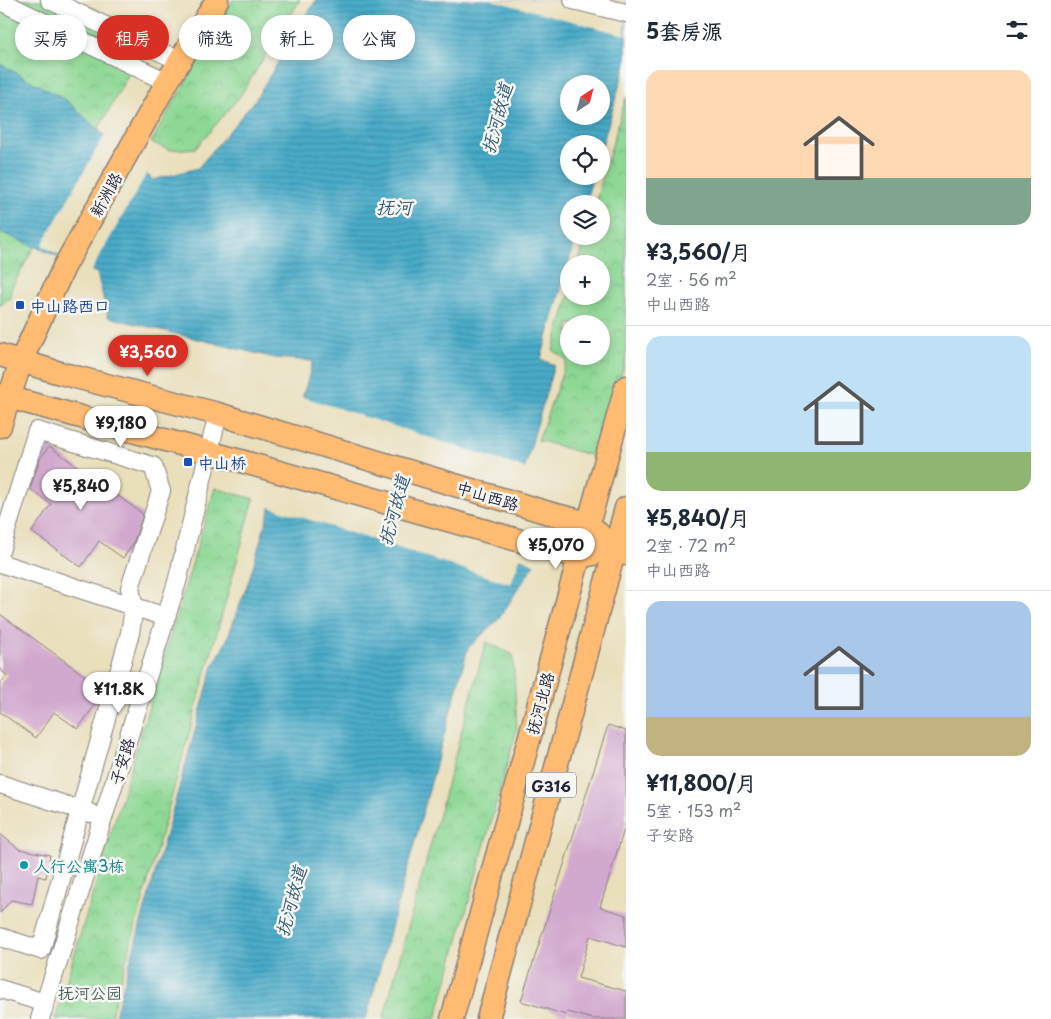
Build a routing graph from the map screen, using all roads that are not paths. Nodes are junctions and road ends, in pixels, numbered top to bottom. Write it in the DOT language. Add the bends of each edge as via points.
graph roads {
  1 [pos="50,0"];
  2 [pos="217,0"];
  3 [pos="573,0"];
  4 [pos="0,1"];
  5 [pos="626,13"];
  6 [pos="180,61"];
  7 [pos="167,82"];
  8 [pos="0,355"];
  9 [pos="21,361"];
  10 [pos="626,387"];
  11 [pos="3,398"];
  12 [pos="218,414"];
  13 [pos="0,426"];
  14 [pos="209,452"];
  15 [pos="626,508"];
  16 [pos="588,523"];
  17 [pos="0,551"];
  18 [pos="620,552"];
  19 [pos="579,557"];
  20 [pos="0,563"];
  21 [pos="134,608"];
  22 [pos="166,617"];
  23 [pos="0,784"];
  24 [pos="80,810"];
  25 [pos="103,818"];
  26 [pos="0,937"];
  27 [pos="0,989"];
  28 [pos="43,1011"];
  29 [pos="452,1019"];
  30 [pos="489,1019"];
  1 -- 6 [label="street"];
  2 -- 6 [label="main road, 新洲路"];
  3 -- 5 [label="street"];
  4 -- 7 [label="street"];
  6 -- 7 [label="main road, 新洲路"];
  7 -- 9 [label="main road, 新洲路" via="64,267"];
  8 -- 9 [label="main road, 中山西路"];
  9 -- 11 [label="main road, 新洲路"];
  9 -- 12 [label="main road, 中山西路"];
  10 -- 16 [label="main road, 抚河北路"];
  11 -- 13 [label="main road, 新洲路"];
  11 -- 14 [label="main road"];
  12 -- 14 [label="street, 子安路"];
  12 -- 16 [label="main road, 中山西路"];
  14 -- 19 [label="main road"];
  14 -- 22 [label="street, 子安路"];
  15 -- 18 [label="main road, 抚河北路 / G316"];
  16 -- 18 [label="main road"];
  16 -- 19 [label="main road, 抚河北路"];
  17 -- 21 [label="street" via="37,431 153,466 161,491 130,588"];
  18 -- 19 [label="main road"];
  18 -- 30 [label="main road, 抚河北路 / G316"];
  19 -- 29 [label="main road, 抚河北路 / G316"];
  20 -- 21 [label="street"];
  21 -- 22 [label="street"];
  21 -- 24 [label="street" via="130,633"];
  22 -- 25 [label="street, 子安路"];
  23 -- 24 [label="street"];
  24 -- 25 [label="street"];
  24 -- 26 [label="street" via="41,950"];
  25 -- 28 [label="street, 子安路"];
  27 -- 28 [label="street"];
}
